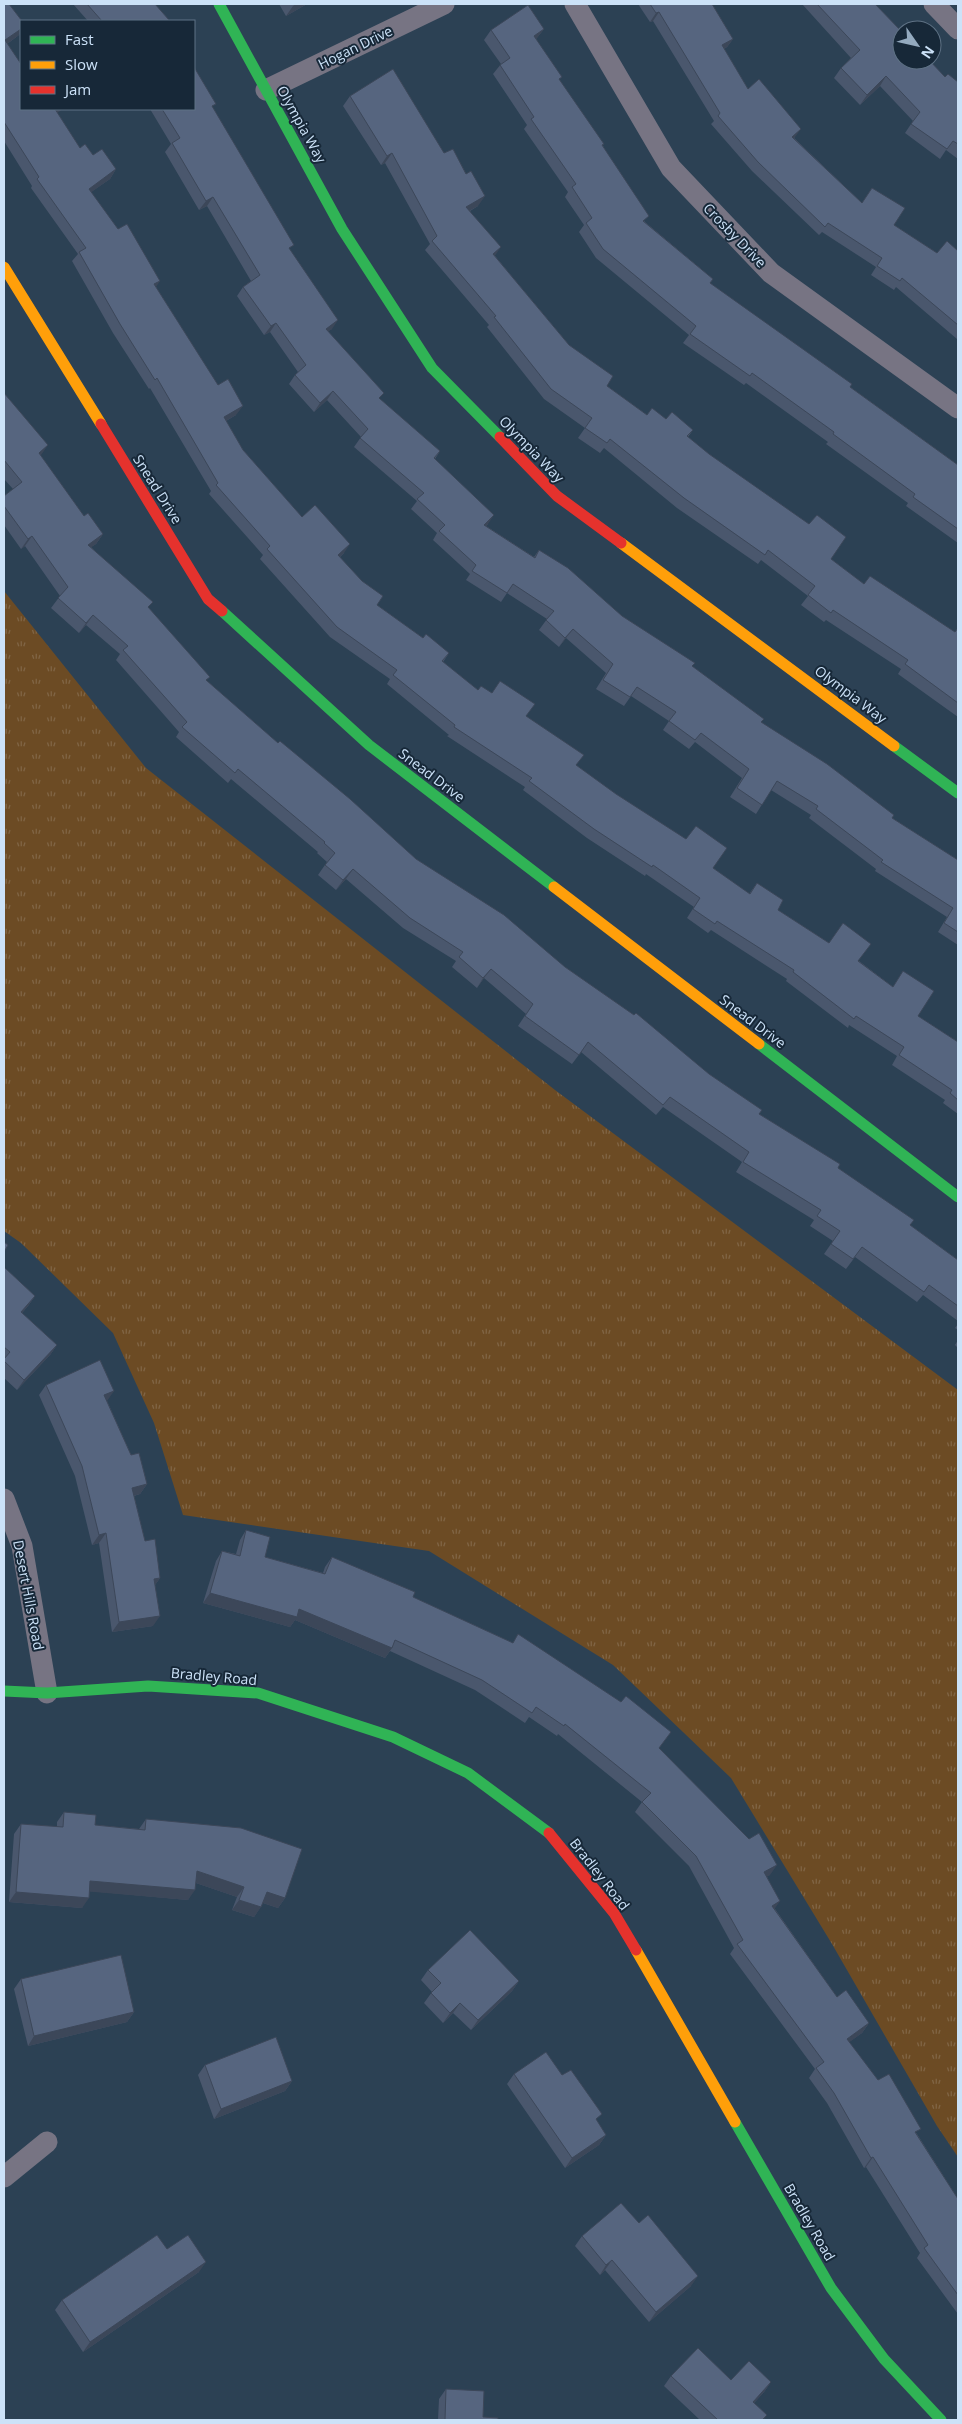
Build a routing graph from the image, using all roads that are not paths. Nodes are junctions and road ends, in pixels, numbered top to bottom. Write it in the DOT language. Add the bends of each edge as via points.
graph roads {
  1 [pos="219,4"];
  2 [pos="444,4"];
  3 [pos="575,4"];
  4 [pos="934,4"];
  5 [pos="958,29"];
  6 [pos="266,90"];
  7 [pos="4,267"];
  8 [pos="958,408"];
  9 [pos="958,792"];
  10 [pos="958,1197"];
  11 [pos="4,1499"];
  12 [pos="4,1691"];
  13 [pos="46,1693"];
  14 [pos="47,2142"];
  15 [pos="4,2176"];
  16 [pos="941,2420"];
  1 -- 6 [label="street, Olympia Way"];
  2 -- 6 [label="street, Hogan Drive"];
  3 -- 8 [label="street, Crosby Drive" via="671,168 684,182 771,273"];
  4 -- 5 [label="street"];
  6 -- 9 [label="street, Olympia Way" via="342,229 432,368 557,496"];
  7 -- 10 [label="street, Snead Drive" via="208,599 369,745"];
  11 -- 13 [label="street, Desert Hills Road" via="22,1546"];
  12 -- 13 [label="street, Bradley Road"];
  13 -- 16 [label="street, Bradley Road" via="148,1686 258,1694 394,1737 468,1773 548,1832 614,1913 831,2288 884,2359"];
  14 -- 15 [label="street"];
}
